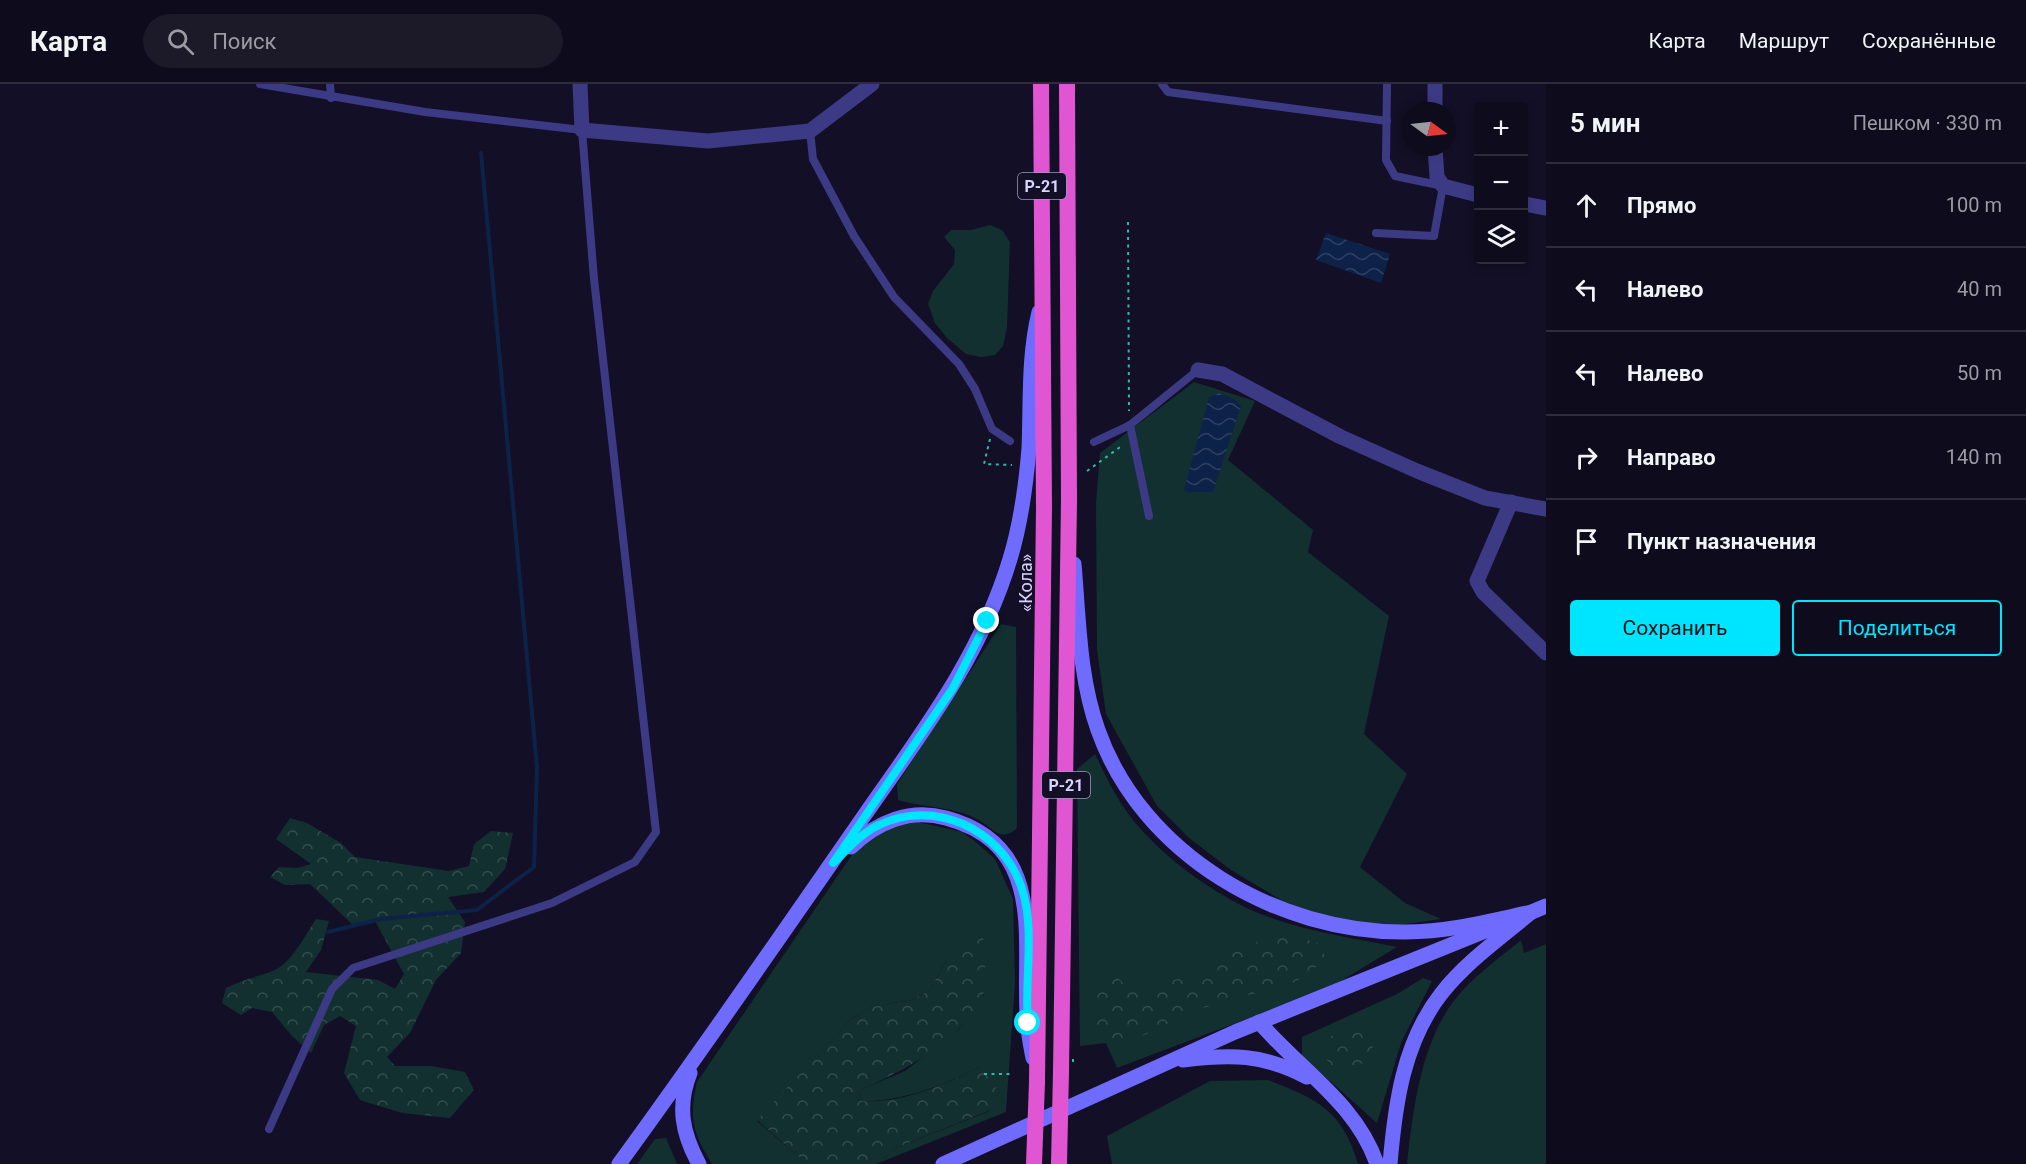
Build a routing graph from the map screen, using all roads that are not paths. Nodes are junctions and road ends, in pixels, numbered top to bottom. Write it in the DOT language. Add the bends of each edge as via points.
graph roads {
  1 [pos="260,84"];
  2 [pos="330,84"];
  3 [pos="580,84"];
  4 [pos="872,84"];
  5 [pos="1041,84"];
  6 [pos="1067,84"];
  7 [pos="1162,84"];
  8 [pos="1387,84"];
  9 [pos="1435,84"];
  10 [pos="332,98"];
  11 [pos="1435,102"];
  12 [pos="1387,121"];
  13 [pos="582,130"];
  14 [pos="810,131"];
  15 [pos="1436,156"];
  16 [pos="1443,186"];
  17 [pos="1474,194"];
  18 [pos="1528,205"];
  19 [pos="1546,208"];
  20 [pos="1376,233"];
  21 [pos="1044,288"];
  22 [pos="1198,370"];
  23 [pos="1130,425"];
  24 [pos="1010,441"];
  25 [pos="1094,442"];
  26 [pos="1069,500"];
  27 [pos="1511,502"];
  28 [pos="1546,509"];
  29 [pos="1149,516"];
  30 [pos="1546,652"];
  31 [pos="833,863"];
  32 [pos="1539,909"];
  33 [pos="1259,1022"];
  34 [pos="698,1057"];
  35 [pos="1171,1062"];
  36 [pos="1037,1082"];
  37 [pos="1322,1085"];
  38 [pos="269,1129"];
  39 [pos="619,1164"];
  40 [pos="699,1164"];
  41 [pos="944,1164"];
  42 [pos="1034,1164"];
  43 [pos="1059,1164"];
  44 [pos="1377,1164"];
  45 [pos="1390,1164"];
  1 -- 10 [label="lane"];
  2 -- 10 [label="lane"];
  3 -- 13 [label="street"];
  4 -- 14 [label="street"];
  5 -- 21 [label="highway, «Кола» / Р-21"];
  6 -- 26 [label="highway, Р-21"];
  7 -- 12 [label="lane" via="1168,92"];
  8 -- 12 [label="lane"];
  9 -- 11 [label="street"];
  10 -- 13 [label="lane"];
  12 -- 16 [label="lane" via="1386,160 1395,176"];
  13 -- 14 [label="street" via="708,141"];
  13 -- 38 [label="lane" via="594,279 656,832 635,862 552,903 353,968 332,989"];
  14 -- 24 [label="lane" via="813,159 854,236 894,297 959,364 992,429"];
  15 -- 16 [label="street" via="1437,177"];
  16 -- 17 [label="street"];
  16 -- 20 [label="lane" via="1434,236"];
  18 -- 19 [label="street"];
  21 -- 31 [label="main road" via="1031,346 1024,496 997,598 953,688"];
  21 -- 36 [label="highway, «Кола» / Р-21" via="1044,680"];
  22 -- 23 [label="lane"];
  22 -- 27 [label="street" via="1222,374 1341,437 1417,471 1485,498"];
  23 -- 25 [label="lane"];
  23 -- 29 [label="lane"];
  26 -- 32 [label="main road" via="1081,649 1094,719 1120,775 1178,846 1210,872 1254,897 1342,927 1376,932 1427,931"];
  26 -- 43 [label="highway, Р-21, bridge"];
  27 -- 28 [label="street"];
  27 -- 30 [label="street" via="1477,581 1483,592"];
  31 -- 34 [label="main road"];
  31 -- 36 [label="main road" via="874,827 911,815 952,819 976,830 999,849 1021,885 1027,912 1027,1012"];
  32 -- 33 [label="main road"];
  32 -- 45 [label="main road" via="1460,972 1420,1026 1403,1076"];
  33 -- 35 [label="main road"];
  33 -- 37 [label="main road"];
  34 -- 39 [label="main road"];
  34 -- 40 [label="main road" via="685,1088 682,1117 686,1137"];
  35 -- 37 [label="main road" via="1249,1057 1281,1065"];
  35 -- 41 [label="main road"];
  36 -- 42 [label="highway, Р-21, bridge"];
  37 -- 44 [label="main road" via="1356,1121"];
}
